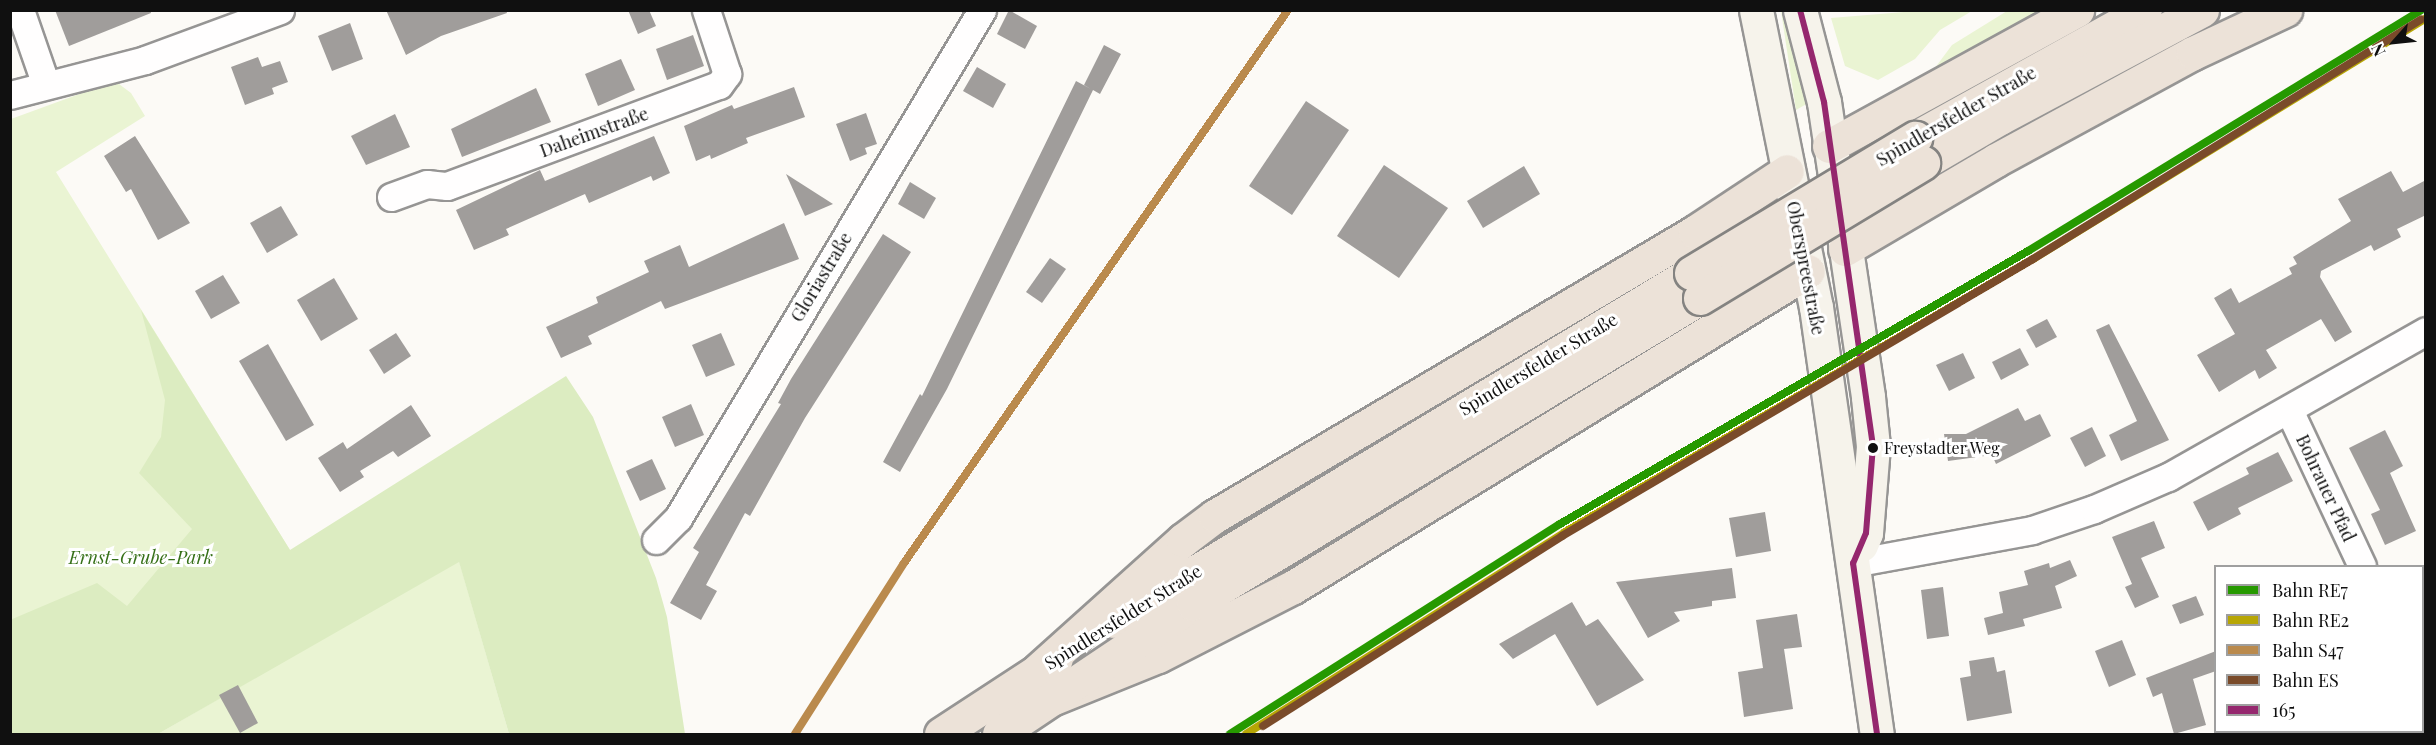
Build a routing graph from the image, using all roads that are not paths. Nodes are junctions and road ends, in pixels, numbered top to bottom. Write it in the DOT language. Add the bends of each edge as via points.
graph roads {
  1 [pos="20,10"];
  2 [pos="280,10"];
  3 [pos="706,10"];
  4 [pos="982,10"];
  5 [pos="1756,10"];
  6 [pos="1800,10"];
  7 [pos="2077,10"];
  8 [pos="2145,10"];
  9 [pos="2202,10"];
  10 [pos="2284,10"];
  11 [pos="46,85"];
  12 [pos="10,95"];
  13 [pos="1829,146"];
  14 [pos="1919,150"];
  15 [pos="1787,171"];
  16 [pos="391,197"];
  17 [pos="1845,249"];
  18 [pos="1808,272"];
  19 [pos="1695,285"];
  20 [pos="2426,331"];
  21 [pos="2289,410"];
  22 [pos="656,540"];
  23 [pos="1853,563"];
  24 [pos="2361,565"];
  25 [pos="1038,670"];
  26 [pos="1054,698"];
  27 [pos="941,735"];
  28 [pos="999,735"];
  29 [pos="1877,735"];
  1 -- 11 [label="street"];
  2 -- 11 [label="street" via="145,60"];
  3 -- 16 [label="street, Daheimstraße" via="727,74 719,86 447,186 427,184"];
  4 -- 22 [label="street, Gloriastraße" via="678,518"];
  5 -- 15 [label="main road, Oberspreestraße"];
  6 -- 13 [label="main road" via="1824,102"];
  7 -- 13 [label="highway"];
  8 -- 14 [label="highway, Spindlersfelder Straße"];
  9 -- 14 [label="highway, Spindlersfelder Straße" via="2000,118"];
  10 -- 17 [label="highway" via="2193,53 1996,160"];
  11 -- 12 [label="street"];
  13 -- 15 [label="main road"];
  13 -- 17 [label="main road"];
  14 -- 19 [label="highway, Spindlersfelder Straße, bridge"];
  15 -- 18 [label="main road, Oberspreestraße"];
  15 -- 25 [label="highway" via="1686,238 1215,516"];
  17 -- 18 [label="main road"];
  17 -- 23 [label="main road" via="1873,446 1866,533"];
  18 -- 23 [label="main road, Oberspreestraße"];
  18 -- 26 [label="highway" via="1293,587 1168,651"];
  19 -- 25 [label="highway, Spindlersfelder Straße" via="1236,546"];
  19 -- 26 [label="highway, Spindlersfelder Straße" via="1193,604"];
  20 -- 21 [label="street"];
  21 -- 23 [label="street" via="2168,477 2094,509 2032,530"];
  21 -- 24 [label="street, Bohrauer Pfad"];
  23 -- 29 [label="main road, Oberspreestraße"];
  25 -- 27 [label="highway, Spindlersfelder Straße"];
  26 -- 28 [label="highway, Spindlersfelder Straße"];
}
